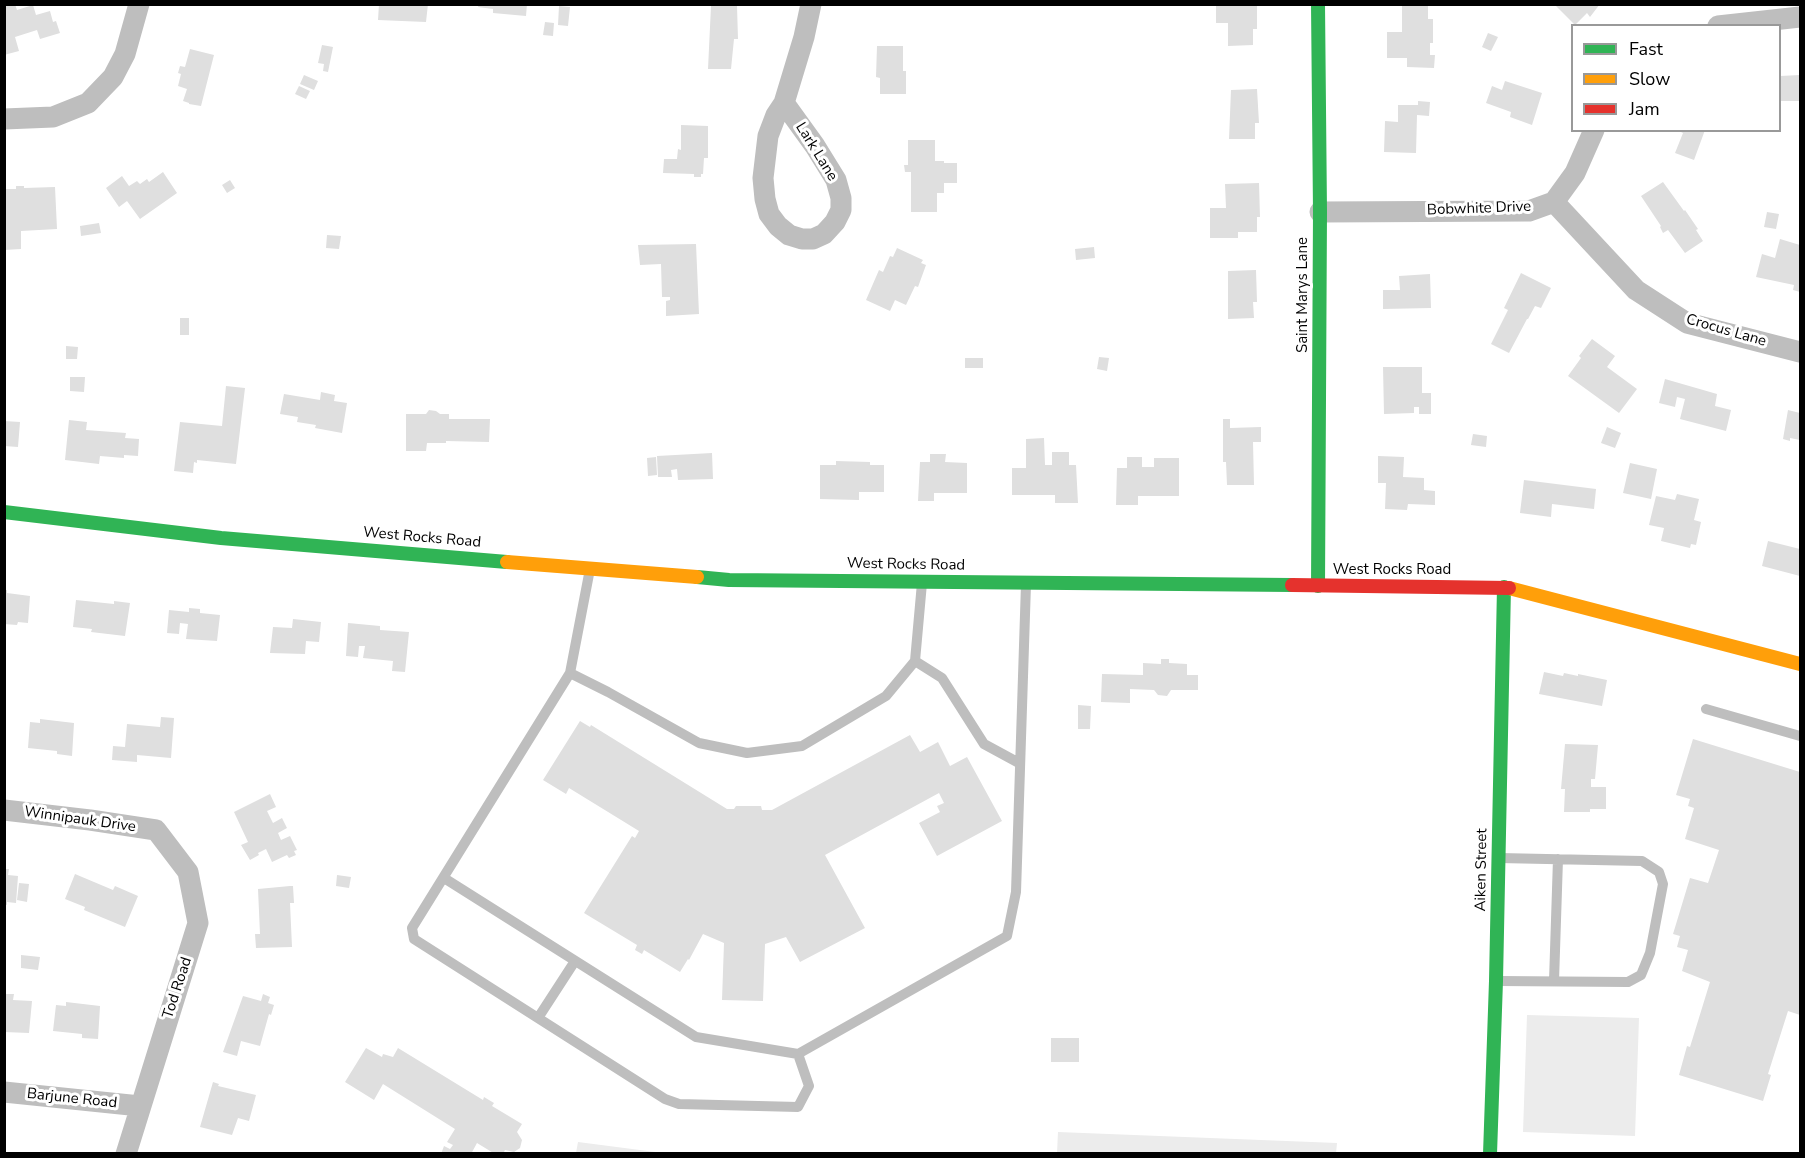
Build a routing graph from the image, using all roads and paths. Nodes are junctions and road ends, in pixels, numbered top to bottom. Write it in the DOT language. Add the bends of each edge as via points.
graph roads {
  1 [pos="139,4"];
  2 [pos="811,4"];
  3 [pos="1318,4"];
  4 [pos="1800,17"];
  5 [pos="1736,24"];
  6 [pos="784,103"];
  7 [pos="4,119"];
  8 [pos="1593,132"];
  9 [pos="1554,202"];
  10 [pos="1320,212"];
  11 [pos="1800,352"];
  12 [pos="4,512"];
  13 [pos="590,569"];
  14 [pos="922,582"];
  15 [pos="1026,583"];
  16 [pos="1318,586"];
  17 [pos="1504,587"];
  18 [pos="915,661"];
  19 [pos="1800,664"];
  20 [pos="570,673"];
  21 [pos="1706,709"];
  22 [pos="1800,736"];
  23 [pos="1019,763"];
  24 [pos="4,810"];
  25 [pos="156,830"];
  26 [pos="1499,858"];
  27 [pos="1558,859"];
  28 [pos="444,878"];
  29 [pos="574,961"];
  30 [pos="1496,981"];
  31 [pos="1554,981"];
  32 [pos="538,1018"];
  33 [pos="798,1054"];
  34 [pos="4,1092"];
  35 [pos="140,1106"];
  36 [pos="126,1154"];
  37 [pos="1490,1154"];
  1 -- 7 [label="street" via="125,54 113,77 88,103 53,117"];
  2 -- 6 [label="street, Lark Lane"];
  3 -- 10 [label="main road, Saint Marys Lane"];
  4 -- 5 [label="street"];
  6 -- 6 [label="street, Lark Lane" via="768,136 765,199 778,226 789,235 813,239 835,222 841,198 836,180"];
  8 -- 9 [label="street" via="1575,173"];
  9 -- 10 [label="street, Bobwhite Drive" via="1529,211"];
  9 -- 11 [label="street, Crocus Lane" via="1636,290 1678,317"];
  10 -- 16 [label="main road, Saint Marys Lane"];
  12 -- 13 [label="main road, West Rocks Road" via="220,538"];
  13 -- 14 [label="main road, West Rocks Road" via="729,580"];
  13 -- 20 [label="lane"];
  14 -- 15 [label="main road, West Rocks Road"];
  14 -- 18 [label="lane"];
  15 -- 16 [label="main road, West Rocks Road"];
  15 -- 23 [label="lane"];
  16 -- 17 [label="main road, West Rocks Road"];
  17 -- 19 [label="main road, West Rocks Road"];
  17 -- 26 [label="main road, Aiken Street"];
  18 -- 20 [label="lane" via="886,696 802,746 747,753 699,742"];
  18 -- 23 [label="lane" via="942,678 984,744"];
  20 -- 28 [label="lane"];
  21 -- 22 [label="lane"];
  23 -- 33 [label="lane" via="1016,892 1006,936"];
  24 -- 25 [label="street, Winnipauk Drive"];
  25 -- 35 [label="street, Tod Road" via="188,872 198,923"];
  26 -- 27 [label="lane"];
  26 -- 30 [label="main road, Aiken Street"];
  27 -- 31 [label="lane"];
  27 -- 31 [label="lane" via="1642,861 1659,872 1663,884 1650,953 1641,975 1628,982"];
  28 -- 29 [label="lane"];
  28 -- 32 [label="lane" via="412,928 414,939"];
  29 -- 32 [label="lane"];
  29 -- 33 [label="lane" via="696,1037"];
  30 -- 31 [label="lane"];
  30 -- 37 [label="main road, Aiken Street"];
  32 -- 33 [label="lane" via="679,1104 798,1107 809,1086"];
  34 -- 35 [label="street, Barjune Road"];
  35 -- 36 [label="street, Tod Road"];
}
